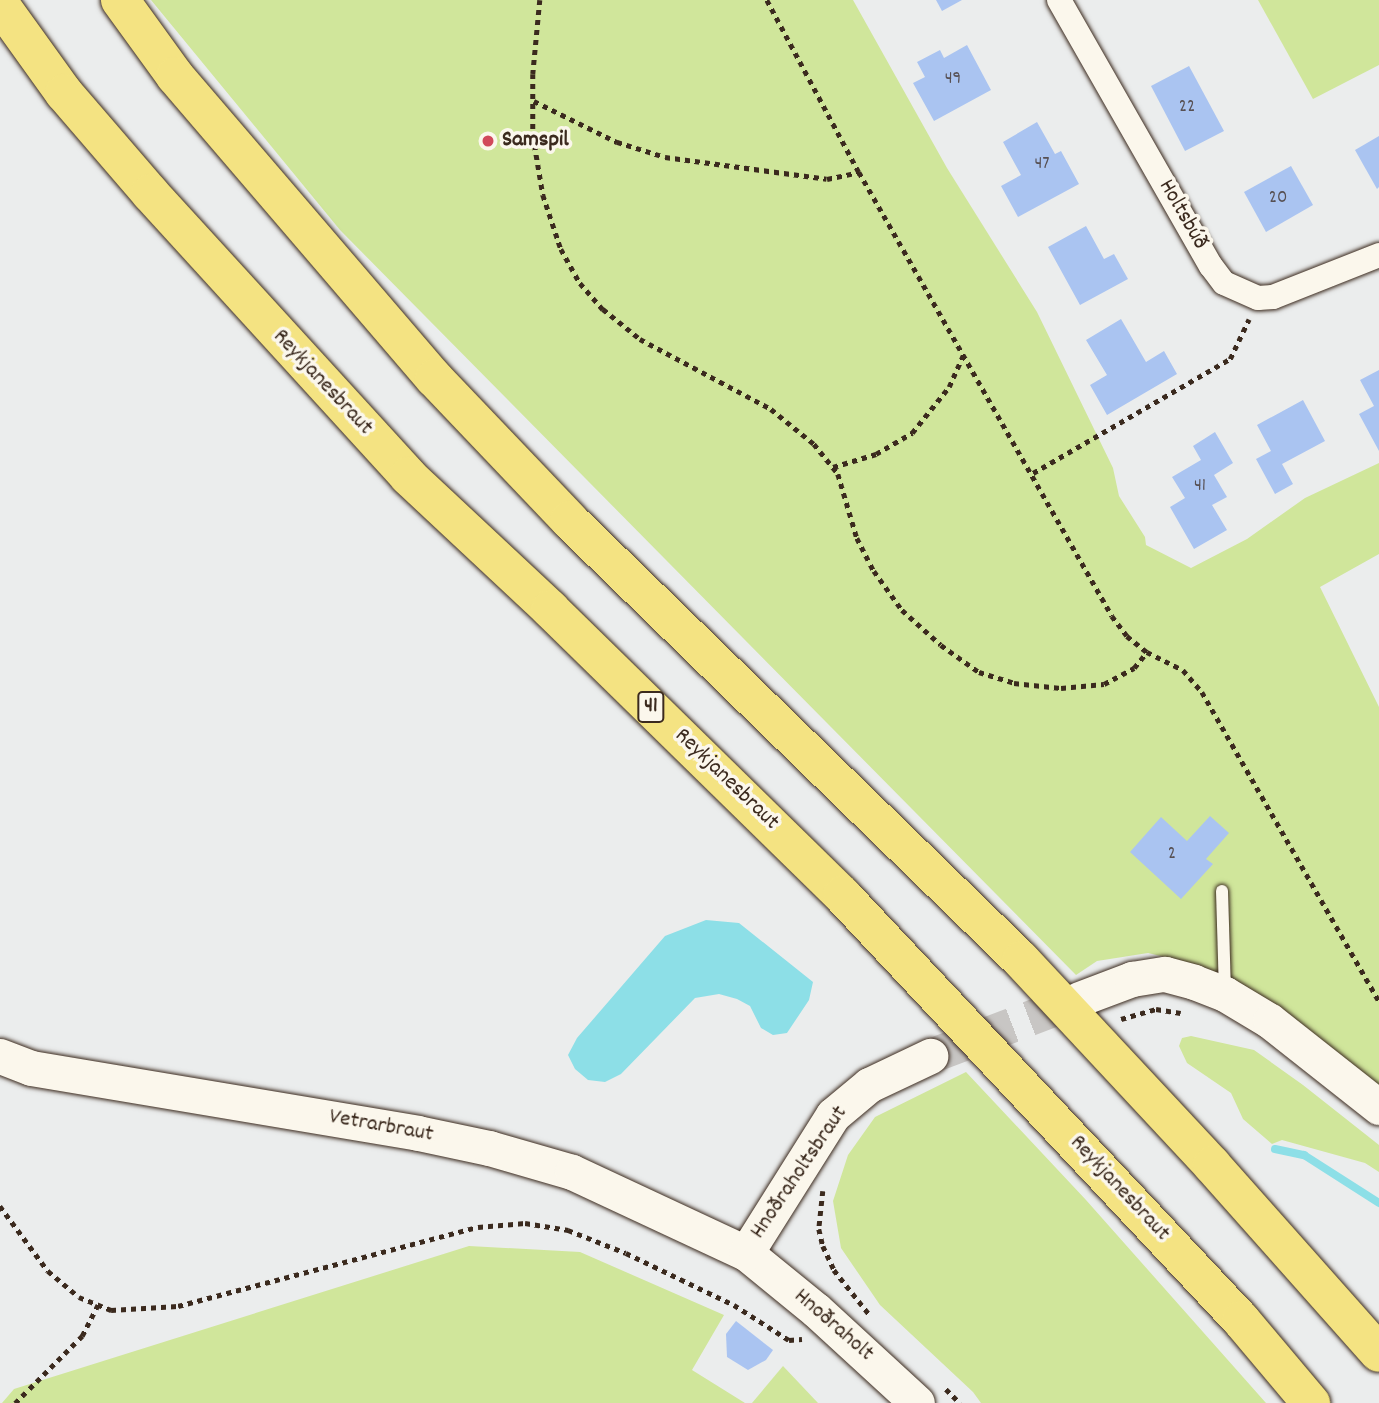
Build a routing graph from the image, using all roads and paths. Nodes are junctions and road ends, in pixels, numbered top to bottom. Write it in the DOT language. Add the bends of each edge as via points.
graph roads {
  1 [pos="120,0"];
  2 [pos="540,0"];
  3 [pos="767,0"];
  4 [pos="1059,0"];
  5 [pos="0,4"];
  6 [pos="534,101"];
  7 [pos="859,172"];
  8 [pos="1379,255"];
  9 [pos="1258,298"];
  10 [pos="964,352"];
  11 [pos="833,467"];
  12 [pos="1033,473"];
  13 [pos="1147,652"];
  14 [pos="1222,891"];
  15 [pos="1225,994"];
  16 [pos="1079,999"];
  17 [pos="1379,1002"];
  18 [pos="1192,1014"];
  19 [pos="1118,1020"];
  20 [pos="0,1056"];
  21 [pos="930,1056"];
  22 [pos="1379,1107"];
  23 [pos="824,1182"];
  24 [pos="0,1206"];
  25 [pos="746,1253"];
  26 [pos="98,1305"];
  27 [pos="734,1305"];
  28 [pos="878,1322"];
  29 [pos="1379,1353"];
  30 [pos="931,1396"];
  31 [pos="15,1403"];
  32 [pos="960,1403"];
  33 [pos="1311,1403"];
  1 -- 29 [label="highway" via="175,76 435,378 569,520 1021,961"];
  2 -- 6 [label="path"];
  3 -- 7 [label="path"];
  4 -- 9 [label="street, Holtsbúð" via="1211,266 1235,290"];
  5 -- 33 [label="highway, Reykjanesbraut / 41" via="64,93 150,193 408,476 842,895 1241,1320"];
  6 -- 7 [label="path" via="617,142 665,157 827,179"];
  6 -- 11 [label="path" via="533,135 543,195 561,249 580,283 640,339 771,409 814,444"];
  7 -- 10 [label="path"];
  8 -- 9 [label="street" via="1288,293"];
  9 -- 12 [label="path" via="1230,359"];
  10 -- 11 [label="path" via="949,387 912,433 876,454"];
  10 -- 12 [label="path"];
  11 -- 13 [label="path" via="857,538 881,581 902,610 979,672 1014,683 1061,688 1104,684 1133,668"];
  12 -- 13 [label="path" via="1112,616"];
  13 -- 17 [label="path" via="1183,670 1202,692"];
  14 -- 15 [label="lane"];
  15 -- 16 [label="street" via="1165,974 1132,979"];
  15 -- 22 [label="street" via="1278,1027"];
  18 -- 19 [label="path" via="1156,1009"];
  20 -- 25 [label="street, Vetrarbraut" via="31,1068 489,1149 572,1172"];
  21 -- 25 [label="street, Hnoðraholtsbraut" via="869,1086 834,1115"];
  23 -- 28 [label="path" via="819,1229 823,1246 834,1269"];
  24 -- 26 [label="path" via="48,1271 79,1297"];
  25 -- 30 [label="street, Hnoðraholt"];
  26 -- 27 [label="path" via="111,1310 178,1306 478,1227 525,1223 568,1230"];
  26 -- 31 [label="path" via="82,1336"];
  30 -- 32 [label="path"];
}
